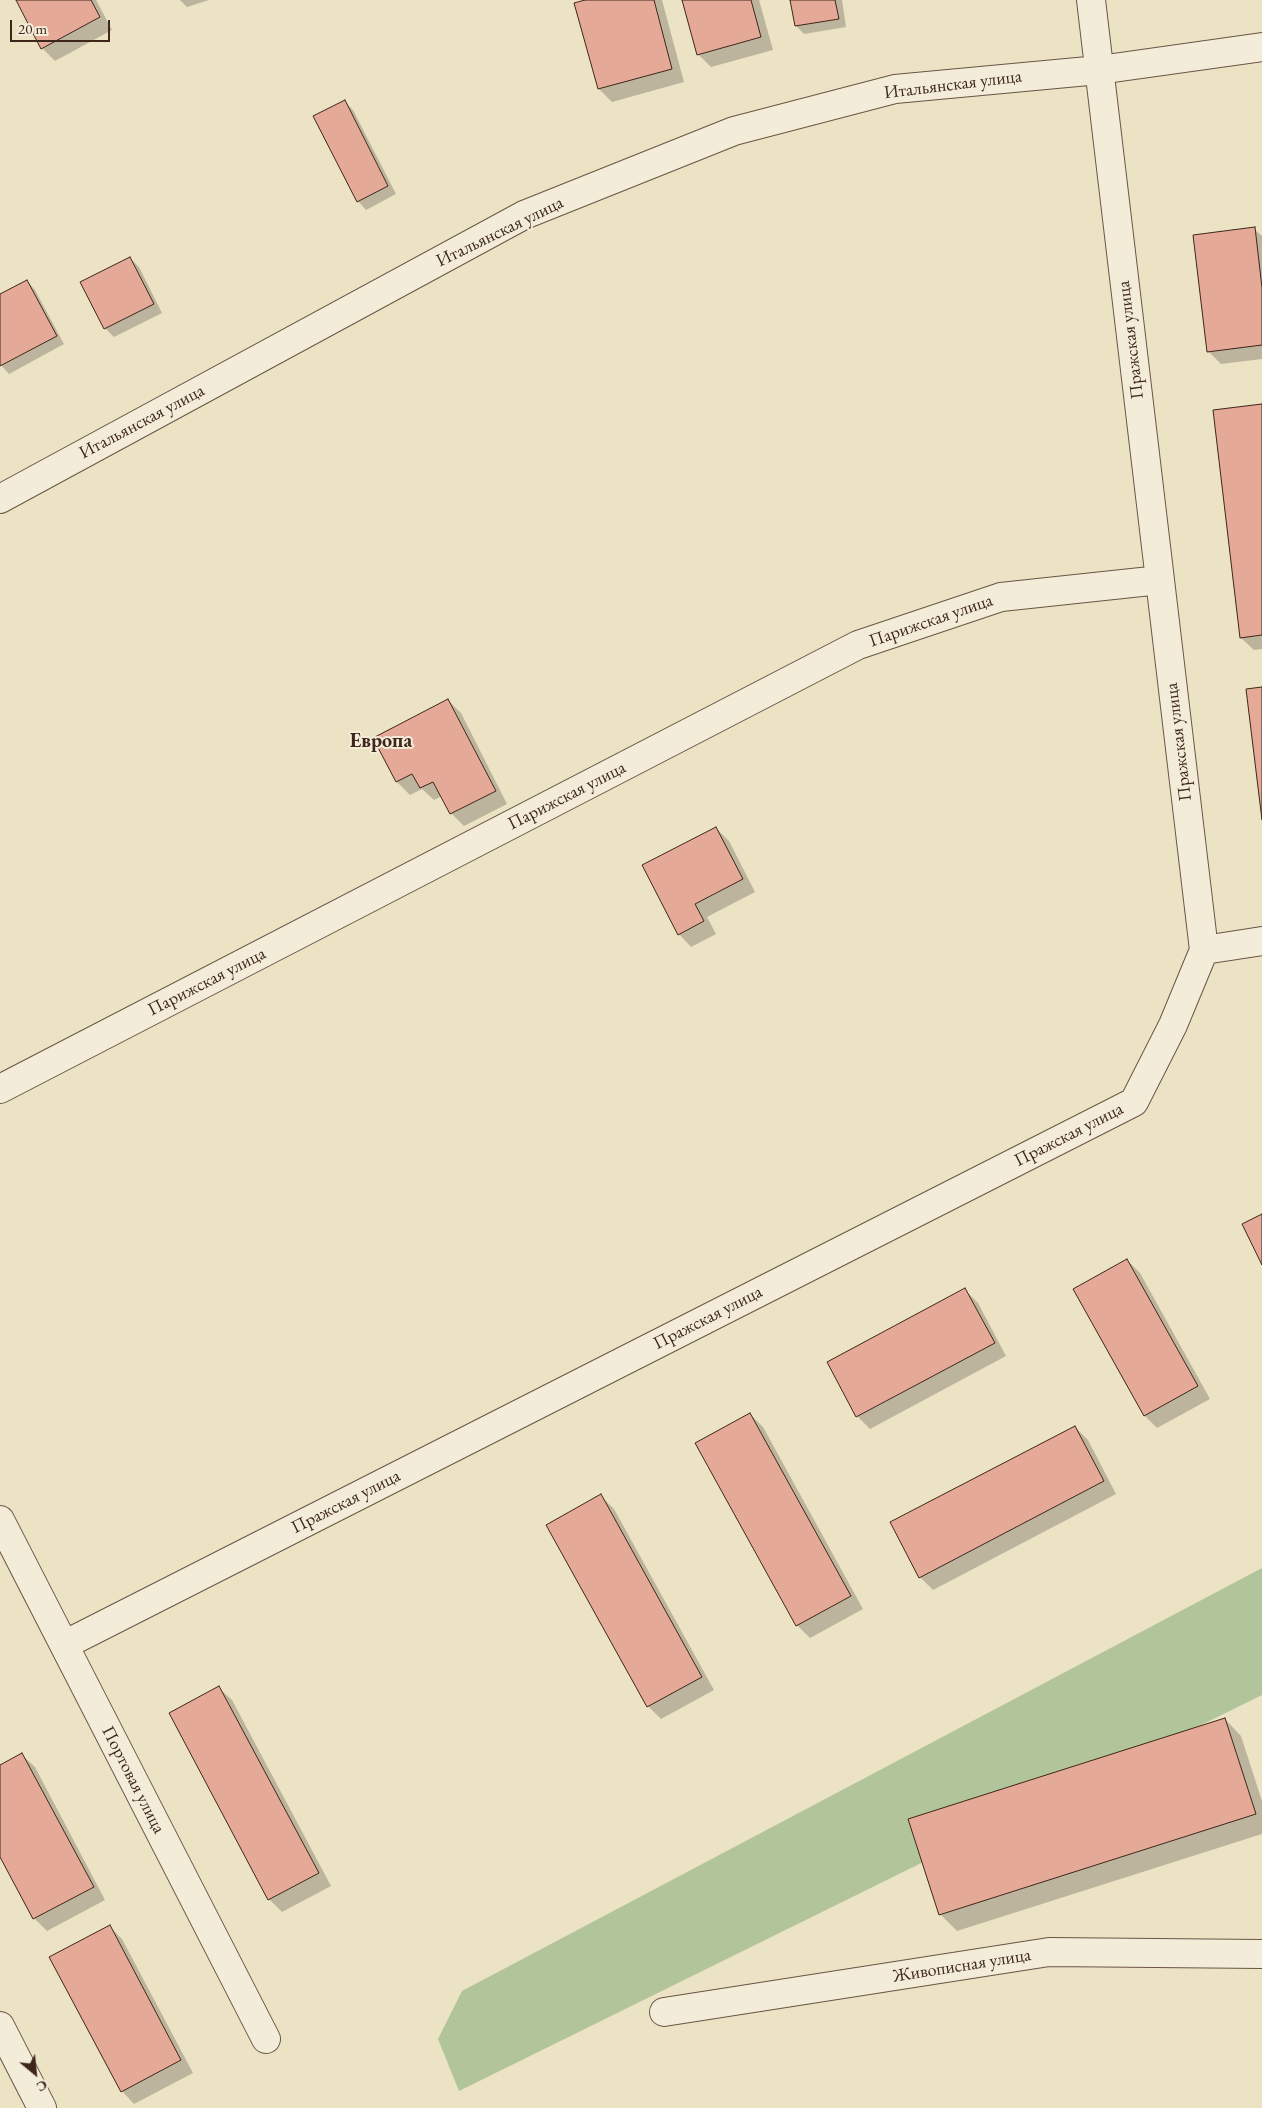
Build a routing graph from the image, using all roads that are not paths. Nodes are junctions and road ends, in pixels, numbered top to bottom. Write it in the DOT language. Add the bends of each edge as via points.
graph roads {
  1 [pos="1090,0"];
  2 [pos="1262,47"];
  3 [pos="1099,70"];
  4 [pos="0,499"];
  5 [pos="1160,580"];
  6 [pos="1262,941"];
  7 [pos="1204,950"];
  8 [pos="0,1089"];
  9 [pos="0,1520"];
  10 [pos="64,1645"];
  11 [pos="1262,1954"];
  12 [pos="664,2012"];
  13 [pos="0,2026"];
  14 [pos="266,2039"];
  15 [pos="42,2108"];
  1 -- 3 [label="street, Пражская улица"];
  2 -- 3 [label="street"];
  3 -- 4 [label="street, Итальянская улица" via="895,89 734,131 524,215"];
  3 -- 5 [label="street, Пражская улица"];
  5 -- 7 [label="street, Пражская улица"];
  5 -- 8 [label="street, Парижская улица" via="1001,597 858,645"];
  6 -- 7 [label="street"];
  7 -- 10 [label="street, Пражская улица" via="1173,1025 1134,1102"];
  9 -- 10 [label="street, Портовая улица"];
  10 -- 14 [label="street, Портовая улица"];
  11 -- 12 [label="street, Живописная улица" via="1049,1952"];
  13 -- 15 [label="street"];
}
